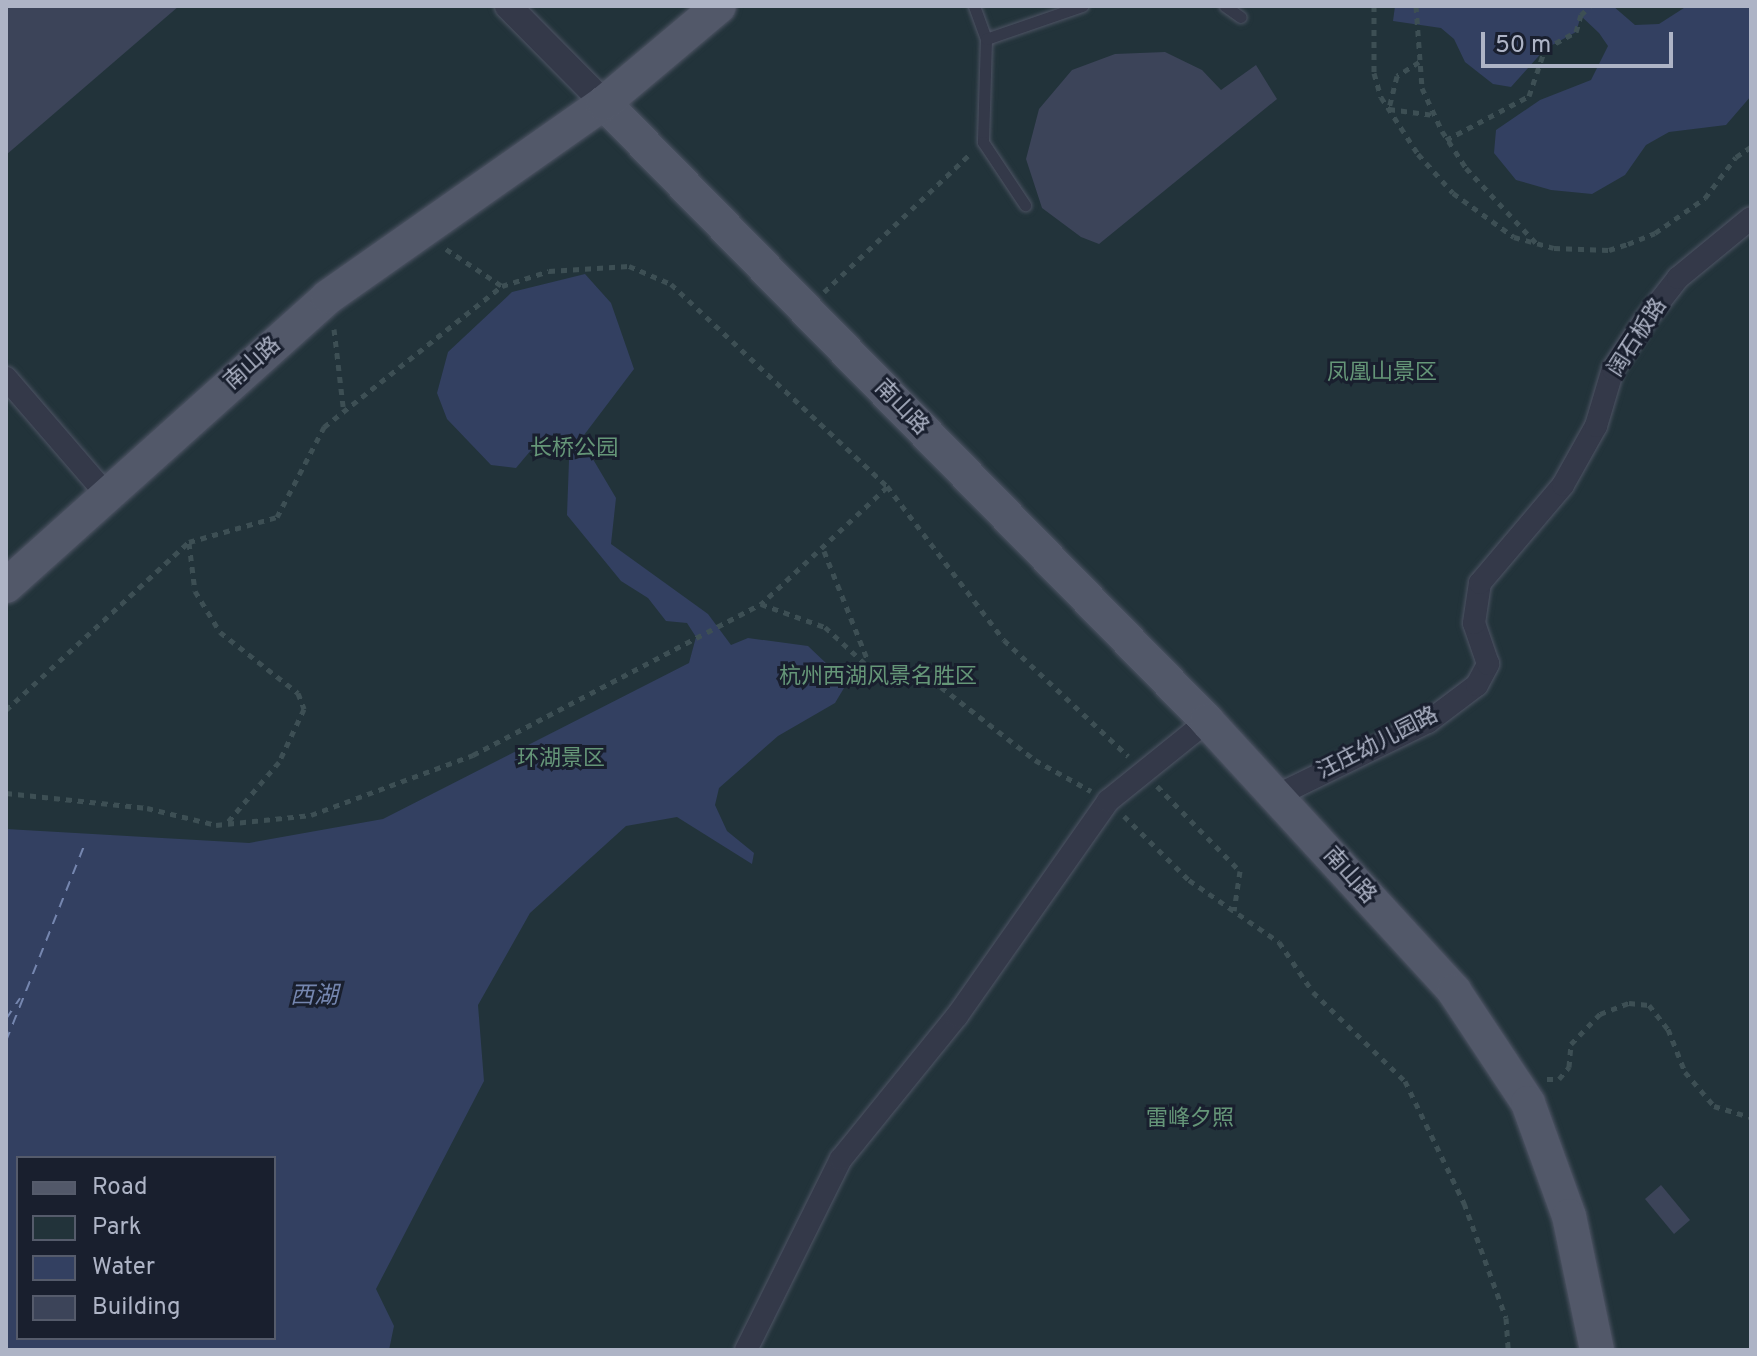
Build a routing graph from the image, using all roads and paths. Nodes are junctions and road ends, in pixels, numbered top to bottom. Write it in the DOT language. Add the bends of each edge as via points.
graph roads {
  1 [pos="508,6"];
  2 [pos="719,6"];
  3 [pos="974,6"];
  4 [pos="1082,6"];
  5 [pos="1225,6"];
  6 [pos="1374,6"];
  7 [pos="1416,6"];
  8 [pos="1590,6"];
  9 [pos="1241,17"];
  10 [pos="986,39"];
  11 [pos="1419,62"];
  12 [pos="604,103"];
  13 [pos="1389,109"];
  14 [pos="1434,115"];
  15 [pos="1446,140"];
  16 [pos="983,142"];
  17 [pos="1751,147"];
  18 [pos="1025,205"];
  19 [pos="1751,218"];
  20 [pos="421,232"];
  21 [pos="1537,243"];
  22 [pos="502,286"];
  23 [pos="328,297"];
  24 [pos="805,310"];
  25 [pos="6,378"];
  26 [pos="343,407"];
  27 [pos="1563,485"];
  28 [pos="887,486"];
  29 [pos="107,495"];
  30 [pos="189,542"];
  31 [pos="824,551"];
  32 [pos="6,586"];
  33 [pos="761,604"];
  34 [pos="872,670"];
  35 [pos="6,710"];
  36 [pos="1207,721"];
  37 [pos="1143,772"];
  38 [pos="6,793"];
  39 [pos="1276,796"];
  40 [pos="1108,801"];
  41 [pos="226,824"];
  42 [pos="1234,911"];
  43 [pos="1510,1075"];
  44 [pos="1751,1117"];
  45 [pos="746,1350"];
  46 [pos="1508,1350"];
  47 [pos="1597,1350"];
  1 -- 12 [label="street"];
  2 -- 12 [label="main road"];
  3 -- 10 [label="lane"];
  4 -- 10 [label="lane"];
  5 -- 9 [label="lane"];
  6 -- 13 [label="path" via="1374,73"];
  7 -- 11 [label="path"];
  8 -- 15 [label="path" via="1576,32 1545,49 1529,96"];
  10 -- 16 [label="lane"];
  11 -- 13 [label="path" via="1397,76"];
  11 -- 14 [label="path"];
  12 -- 20 [label="main road, 南山路"];
  12 -- 24 [label="main road, 南山路"];
  13 -- 14 [label="path"];
  13 -- 21 [label="path" via="1418,154 1453,193 1485,221"];
  14 -- 15 [label="path"];
  15 -- 21 [label="path"];
  16 -- 18 [label="lane"];
  16 -- 24 [label="path"];
  17 -- 21 [label="path" via="1736,157 1705,198 1655,233 1609,250"];
  19 -- 27 [label="street, 阔石板路" via="1678,278 1646,319 1613,369 1596,426"];
  20 -- 22 [label="path"];
  20 -- 23 [label="main road, 南山路"];
  22 -- 26 [label="path"];
  22 -- 28 [label="path" via="549,271 629,266 671,284"];
  23 -- 26 [label="path"];
  23 -- 29 [label="main road, 南山路"];
  24 -- 36 [label="main road, 南山路"];
  25 -- 29 [label="street"];
  26 -- 30 [label="path" via="324,427 277,517"];
  27 -- 39 [label="street, 汪庄幼儿园路" via="1480,583 1473,601 1474,623 1488,664 1477,685 1428,722"];
  28 -- 31 [label="path"];
  28 -- 37 [label="path" via="1004,640"];
  29 -- 32 [label="main road, 南山路"];
  30 -- 35 [label="path"];
  30 -- 41 [label="path" via="195,591 220,632 298,693 304,709 279,762"];
  31 -- 33 [label="path"];
  31 -- 34 [label="path"];
  33 -- 34 [label="path" via="825,627"];
  33 -- 41 [label="path" via="473,755 311,815"];
  34 -- 40 [label="path" via="941,687 1035,760"];
  36 -- 37 [label="street"];
  36 -- 39 [label="main road, 南山路"];
  37 -- 40 [label="street"];
  37 -- 42 [label="path" via="1240,871"];
  38 -- 41 [label="path" via="147,808"];
  39 -- 43 [label="main road, 南山路" via="1454,991"];
  40 -- 42 [label="path" via="1189,880"];
  40 -- 45 [label="street" via="957,1016 841,1159"];
  42 -- 46 [label="path" via="1279,942 1313,992 1405,1081 1464,1203 1506,1318"];
  43 -- 44 [label="path" via="1559,1079 1569,1067 1571,1044 1600,1014 1629,1003 1649,1005 1668,1029 1685,1072 1714,1106"];
  43 -- 47 [label="main road, 南山路" via="1528,1103 1569,1216"];
}
